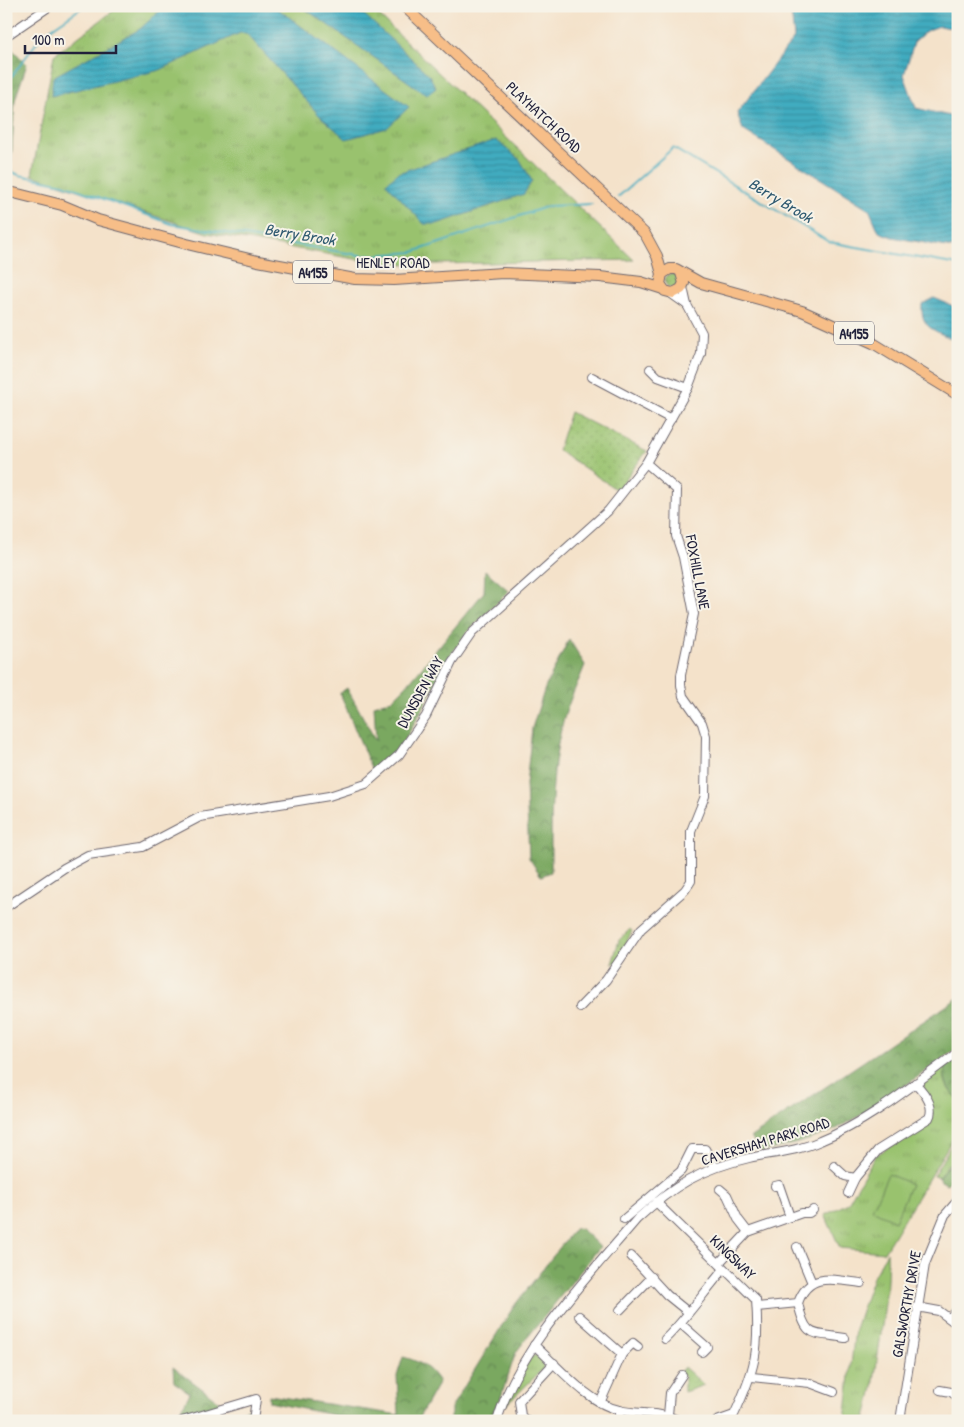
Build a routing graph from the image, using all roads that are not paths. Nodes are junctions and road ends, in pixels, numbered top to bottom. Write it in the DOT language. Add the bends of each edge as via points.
graph roads {
  1 [pos="50,6"];
  2 [pos="404,6"];
  3 [pos="6,36"];
  4 [pos="6,191"];
  5 [pos="657,256"];
  6 [pos="677,271"];
  7 [pos="661,274"];
  8 [pos="642,282"];
  9 [pos="701,283"];
  10 [pos="683,286"];
  11 [pos="667,291"];
  12 [pos="687,305"];
  13 [pos="650,369"];
  14 [pos="592,377"];
  15 [pos="688,388"];
  16 [pos="958,395"];
  17 [pos="671,419"];
  18 [pos="646,463"];
  19 [pos="6,907"];
  20 [pos="580,1007"];
  21 [pos="958,1052"];
  22 [pos="915,1083"];
  23 [pos="834,1166"];
  24 [pos="715,1167"];
  25 [pos="855,1178"];
  26 [pos="778,1185"];
  27 [pos="720,1189"];
  28 [pos="848,1193"];
  29 [pos="958,1200"];
  30 [pos="656,1202"];
  31 [pos="813,1210"];
  32 [pos="626,1216"];
  33 [pos="790,1217"];
  34 [pos="748,1232"];
  35 [pos="801,1250"];
  36 [pos="631,1256"];
  37 [pos="722,1266"];
  38 [pos="652,1277"];
  39 [pos="858,1281"];
  40 [pos="812,1283"];
  41 [pos="798,1303"];
  42 [pos="620,1305"];
  43 [pos="757,1307"];
  44 [pos="917,1307"];
  45 [pos="958,1309"];
  46 [pos="688,1312"];
  47 [pos="579,1316"];
  48 [pos="950,1318"];
  49 [pos="681,1324"];
  50 [pos="958,1325"];
  51 [pos="845,1338"];
  52 [pos="665,1339"];
  53 [pos="635,1343"];
  54 [pos="534,1345"];
  55 [pos="706,1349"];
  56 [pos="622,1354"];
  57 [pos="554,1363"];
  58 [pos="752,1376"];
  59 [pos="680,1380"];
  60 [pos="940,1390"];
  61 [pos="834,1392"];
  62 [pos="958,1397"];
  63 [pos="600,1403"];
  64 [pos="620,1410"];
  65 [pos="668,1415"];
  66 [pos="737,1418"];
  67 [pos="182,1421"];
  68 [pos="253,1421"];
  69 [pos="497,1421"];
  70 [pos="527,1421"];
  71 [pos="618,1421"];
  72 [pos="680,1421"];
  73 [pos="717,1421"];
  74 [pos="900,1421"];
  1 -- 3 [label="street"];
  2 -- 5 [label="main road, PLAYHATCH ROAD" via="636,225"];
  4 -- 8 [label="main road, HENLEY ROAD / A4155" via="187,244 267,263 355,278 394,280 502,273"];
  5 -- 6 [label="main road, PLAYHATCH ROAD"];
  5 -- 7 [label="main road, PLAYHATCH ROAD"];
  6 -- 7 [label="main road"];
  6 -- 9 [label="main road, A4155"];
  6 -- 10 [label="main road" via="684,279"];
  7 -- 8 [label="main road, HENLEY ROAD / A4155"];
  7 -- 11 [label="main road" via="660,284"];
  8 -- 11 [label="main road, HENLEY ROAD / A4155"];
  9 -- 10 [label="main road, A4155"];
  9 -- 16 [label="main road, A4155" via="802,311 847,330"];
  10 -- 11 [label="main road" via="676,292"];
  10 -- 12 [label="street, DUNSDEN WAY"];
  11 -- 12 [label="street, DUNSDEN WAY"];
  12 -- 15 [label="street, DUNSDEN WAY" via="700,328 702,344 699,363"];
  13 -- 15 [label="street" via="658,377"];
  14 -- 17 [label="street"];
  15 -- 17 [label="street, DUNSDEN WAY"];
  17 -- 18 [label="street, DUNSDEN WAY"];
  18 -- 19 [label="street, DUNSDEN WAY" via="608,511 472,633 452,662 426,716 399,755 366,784 329,796 200,817 143,847 88,855"];
  18 -- 20 [label="street, FOXHILL LANE" via="677,490 676,536 694,614 681,685 683,696 702,723 706,736 705,796 691,831 691,881 641,929 606,980"];
  21 -- 22 [label="street, CAVERSHAM PARK ROAD"];
  22 -- 24 [label="street, CAVERSHAM PARK ROAD" via="850,1127 818,1142"];
  22 -- 25 [label="street" via="930,1106 929,1118 878,1150"];
  23 -- 25 [label="street" via="845,1176"];
  24 -- 30 [label="street, CAVERSHAM PARK ROAD" via="678,1185"];
  24 -- 32 [label="street" via="705,1149 692,1149 681,1171"];
  25 -- 28 [label="street"];
  26 -- 33 [label="street"];
  27 -- 34 [label="street" via="727,1195"];
  29 -- 44 [label="street, GALSWORTHY DRIVE" via="945,1215 931,1244"];
  30 -- 37 [label="street, KINGSWAY"];
  30 -- 54 [label="street, CAVERSHAM PARK ROAD" via="637,1219"];
  31 -- 33 [label="street"];
  33 -- 34 [label="street"];
  34 -- 37 [label="street"];
  35 -- 40 [label="street"];
  36 -- 38 [label="street"];
  37 -- 43 [label="street, KINGSWAY" via="754,1296"];
  37 -- 46 [label="street"];
  38 -- 42 [label="street"];
  38 -- 46 [label="street"];
  39 -- 40 [label="street" via="822,1279"];
  40 -- 41 [label="street"];
  41 -- 43 [label="street"];
  41 -- 51 [label="street" via="807,1330 813,1334 836,1333"];
  43 -- 58 [label="street" via="758,1334"];
  44 -- 48 [label="street" via="939,1311"];
  44 -- 74 [label="street, GALSWORTHY DRIVE"];
  45 -- 48 [label="street"];
  46 -- 49 [label="street"];
  47 -- 56 [label="street"];
  48 -- 50 [label="street"];
  49 -- 52 [label="street"];
  49 -- 55 [label="street"];
  53 -- 56 [label="street"];
  54 -- 57 [label="street"];
  54 -- 69 [label="street, CAVERSHAM PARK ROAD" via="512,1383"];
  56 -- 63 [label="street"];
  57 -- 63 [label="street"];
  57 -- 70 [label="street" via="519,1401 521,1416"];
  58 -- 61 [label="street" via="810,1384"];
  58 -- 66 [label="street"];
  59 -- 65 [label="street" via="670,1393"];
  60 -- 62 [label="street"];
  63 -- 64 [label="street"];
  64 -- 65 [label="street"];
  64 -- 71 [label="street"];
  65 -- 72 [label="street"];
  66 -- 73 [label="street"];
  67 -- 68 [label="street" via="256,1399"];
}
